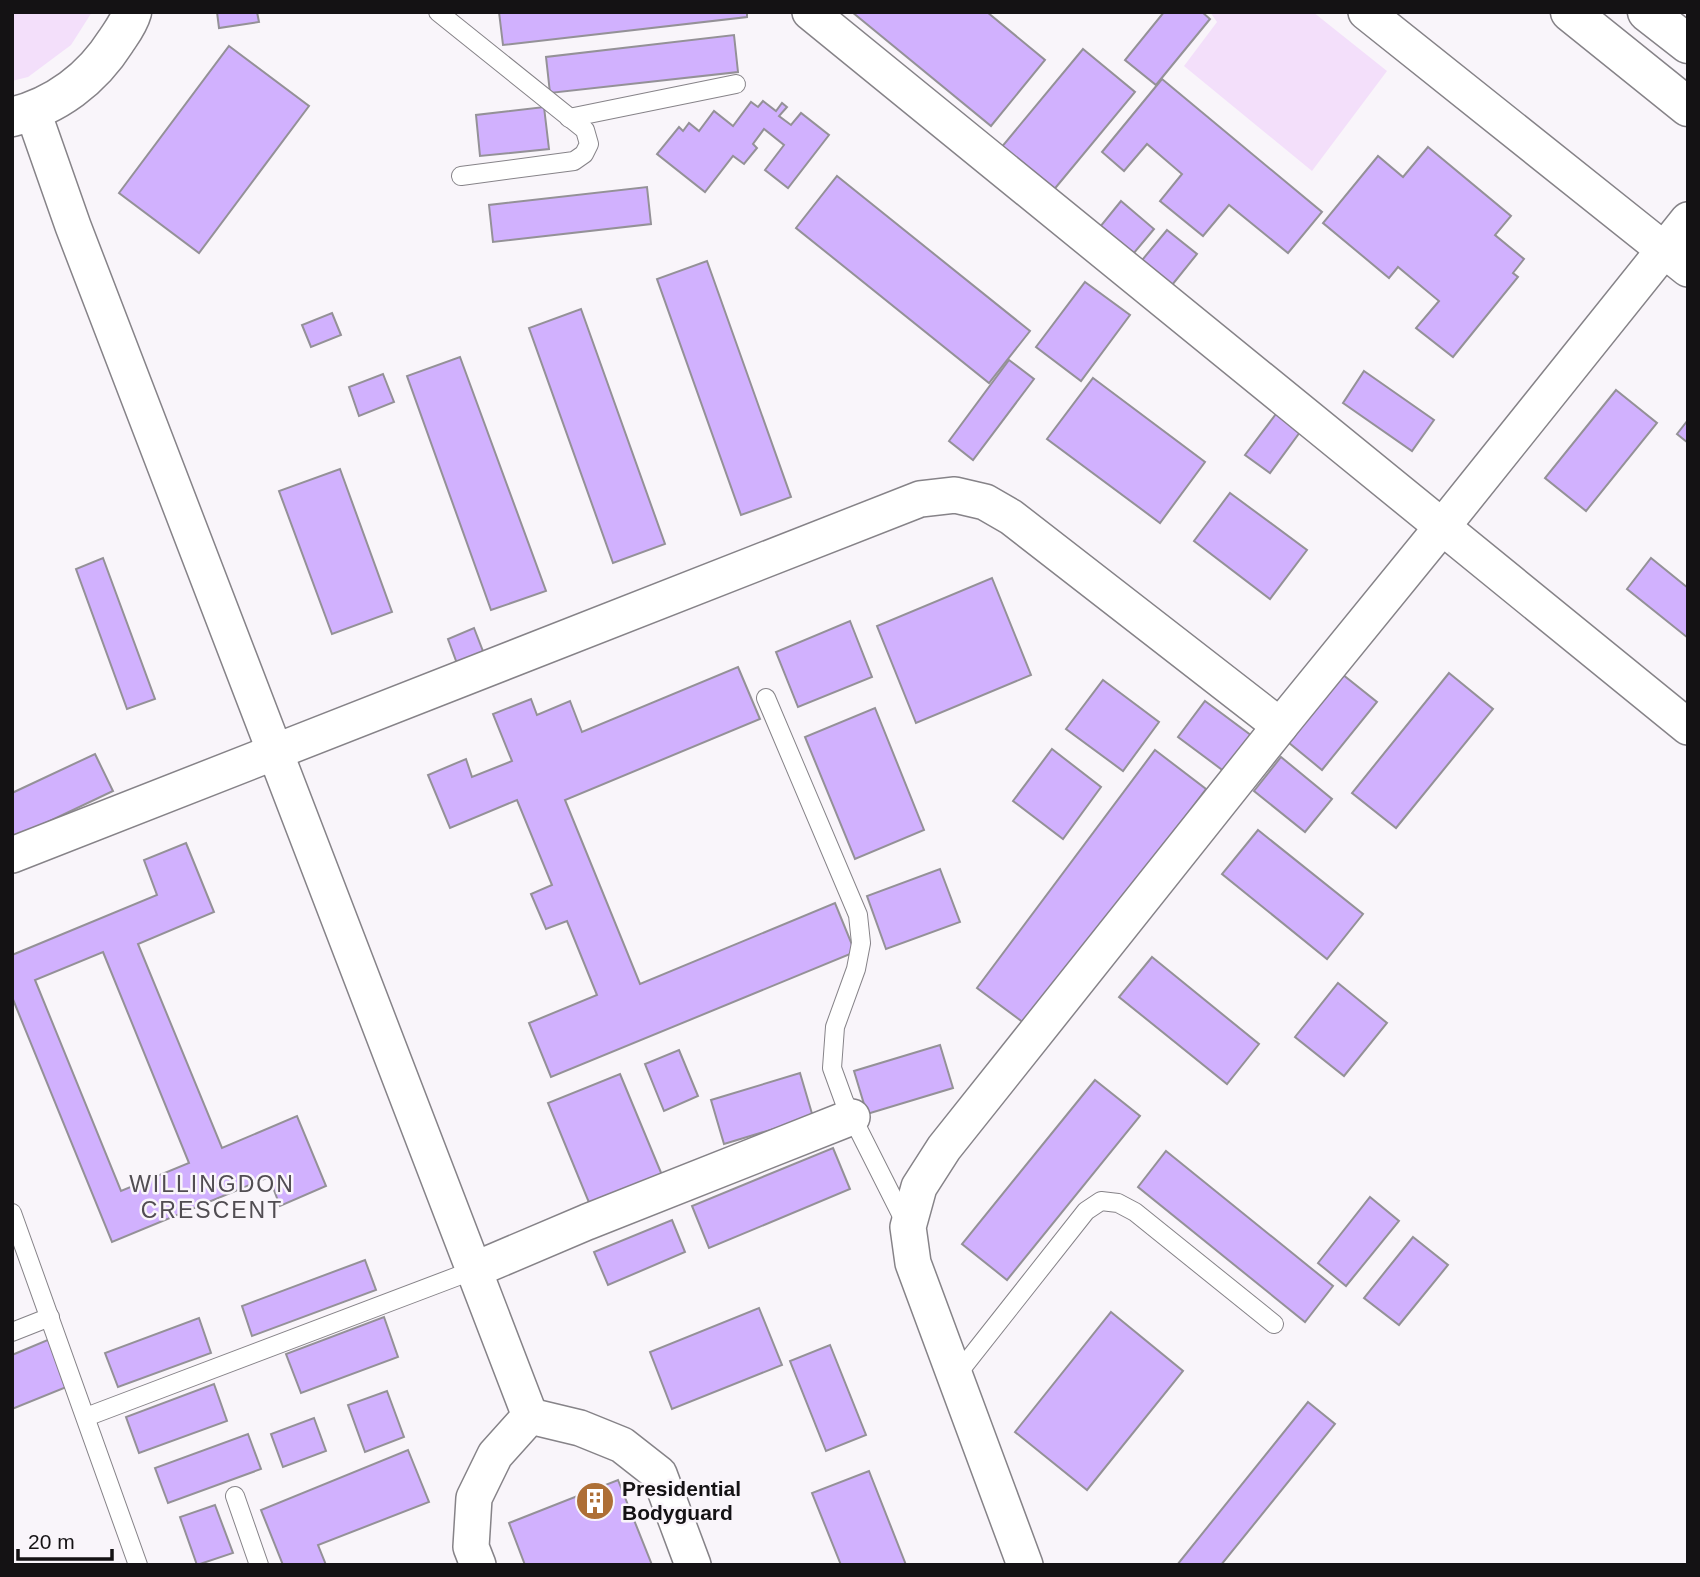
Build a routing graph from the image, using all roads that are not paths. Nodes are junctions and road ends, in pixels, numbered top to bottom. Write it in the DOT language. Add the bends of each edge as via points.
graph roads {
  1 [pos="132,12"];
  2 [pos="438,12"];
  3 [pos="810,12"];
  4 [pos="1366,12"];
  5 [pos="1570,12"];
  6 [pos="1647,12"];
  7 [pos="1688,44"];
  8 [pos="736,84"];
  9 [pos="1688,107"];
  10 [pos="22,115"];
  11 [pos="569,118"];
  12 [pos="461,176"];
  13 [pos="1688,220"];
  14 [pos="1676,259"];
  15 [pos="1442,527"];
  16 [pos="766,698"];
  17 [pos="1280,726"];
  18 [pos="1688,727"];
  19 [pos="275,752"];
  20 [pos="12,855"];
  21 [pos="852,1117"];
  22 [pos="12,1213"];
  23 [pos="908,1227"];
  24 [pos="474,1270"];
  25 [pos="50,1317"];
  26 [pos="1274,1324"];
  27 [pos="12,1332"];
  28 [pos="955,1377"];
  29 [pos="530,1416"];
  30 [pos="86,1417"];
  31 [pos="235,1496"];
  32 [pos="138,1565"];
  33 [pos="259,1565"];
  34 [pos="478,1565"];
  35 [pos="693,1565"];
  36 [pos="1025,1565"];
  1 -- 10 [label="main road" via="105,58 72,90"];
  2 -- 11 [label="lane"];
  3 -- 15 [label="street"];
  4 -- 14 [label="street"];
  5 -- 9 [label="main road"];
  6 -- 7 [label="main road"];
  8 -- 11 [label="lane"];
  10 -- 19 [label="street" via="73,226"];
  11 -- 12 [label="lane" via="585,131 589,144 574,162"];
  13 -- 14 [label="street"];
  14 -- 15 [label="street"];
  15 -- 17 [label="street"];
  15 -- 18 [label="street"];
  16 -- 21 [label="lane" via="859,915 861,943 835,1027 832,1068"];
  17 -- 19 [label="street" via="1012,517 985,502 955,495 920,499"];
  17 -- 23 [label="street" via="944,1148 919,1187"];
  19 -- 20 [label="street"];
  19 -- 24 [label="street"];
  21 -- 23 [label="lane"];
  21 -- 24 [label="street"];
  22 -- 25 [label="lane"];
  23 -- 28 [label="street" via="913,1262"];
  24 -- 29 [label="street"];
  24 -- 30 [label="lane"];
  25 -- 27 [label="lane"];
  25 -- 30 [label="lane"];
  26 -- 28 [label="lane" via="1135,1212 1101,1201 1086,1211"];
  28 -- 36 [label="street"];
  29 -- 34 [label="street" via="495,1455 474,1498 471,1547"];
  29 -- 35 [label="street" via="580,1428 622,1445 659,1474"];
  30 -- 32 [label="lane"];
  31 -- 33 [label="lane"];
}
